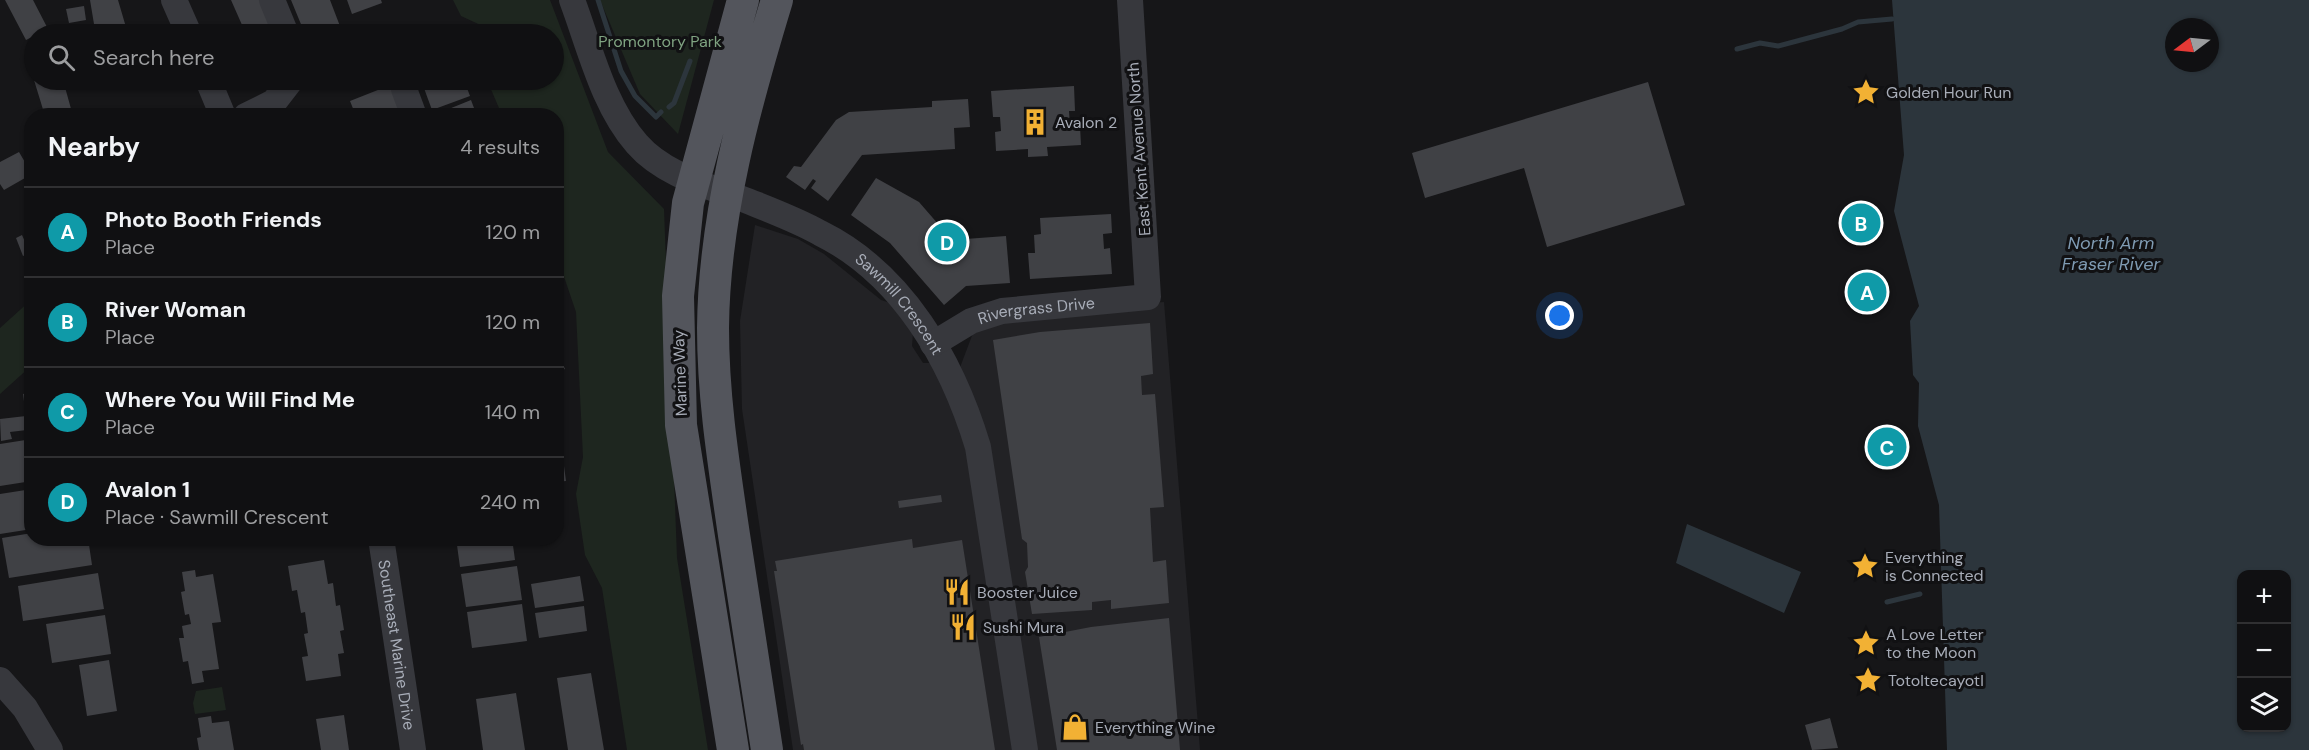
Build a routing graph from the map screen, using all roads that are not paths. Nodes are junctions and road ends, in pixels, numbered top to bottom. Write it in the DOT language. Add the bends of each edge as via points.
graph roads {
  1 [pos="174,0"];
  2 [pos="272,0"];
  3 [pos="572,0"];
  4 [pos="743,0"];
  5 [pos="777,0"];
  6 [pos="1130,0"];
  7 [pos="185,24"];
  8 [pos="282,24"];
  9 [pos="212,90"];
  10 [pos="283,90"];
  11 [pos="404,90"];
  12 [pos="220,108"];
  13 [pos="262,108"];
  14 [pos="411,108"];
  15 [pos="693,180"];
  16 [pos="728,194"];
  17 [pos="1148,297"];
  18 [pos="933,344"];
  19 [pos="382,546"];
  20 [pos="0,680"];
  21 [pos="50,750"];
  22 [pos="413,750"];
  23 [pos="733,750"];
  24 [pos="767,750"];
  25 [pos="1025,750"];
  1 -- 7 [label="street"];
  2 -- 8 [label="street"];
  3 -- 15 [label="street, Sawmill Crescent" via="614,110 638,145 667,169"];
  4 -- 15 [label="main road, Marine Way"];
  5 -- 16 [label="main road, Marine Way"];
  6 -- 17 [label="street, East Kent Avenue North"];
  9 -- 12 [label="street"];
  10 -- 13 [label="street" via="274,102"];
  11 -- 14 [label="street"];
  15 -- 16 [label="street, Sawmill Crescent"];
  15 -- 23 [label="main road, Marine Way" via="678,296 681,425"];
  16 -- 18 [label="street, Sawmill Crescent" via="821,233 857,256 896,291"];
  16 -- 24 [label="main road, Marine Way" via="721,229 713,326 714,390"];
  17 -- 18 [label="street, Rivergrass Drive" via="1002,311 971,321"];
  18 -- 25 [label="street, Sawmill Crescent" via="968,414 978,447"];
  19 -- 22 [label="street, Southeast Marine Drive"];
  20 -- 21 [label="street" via="25,708"];
}
